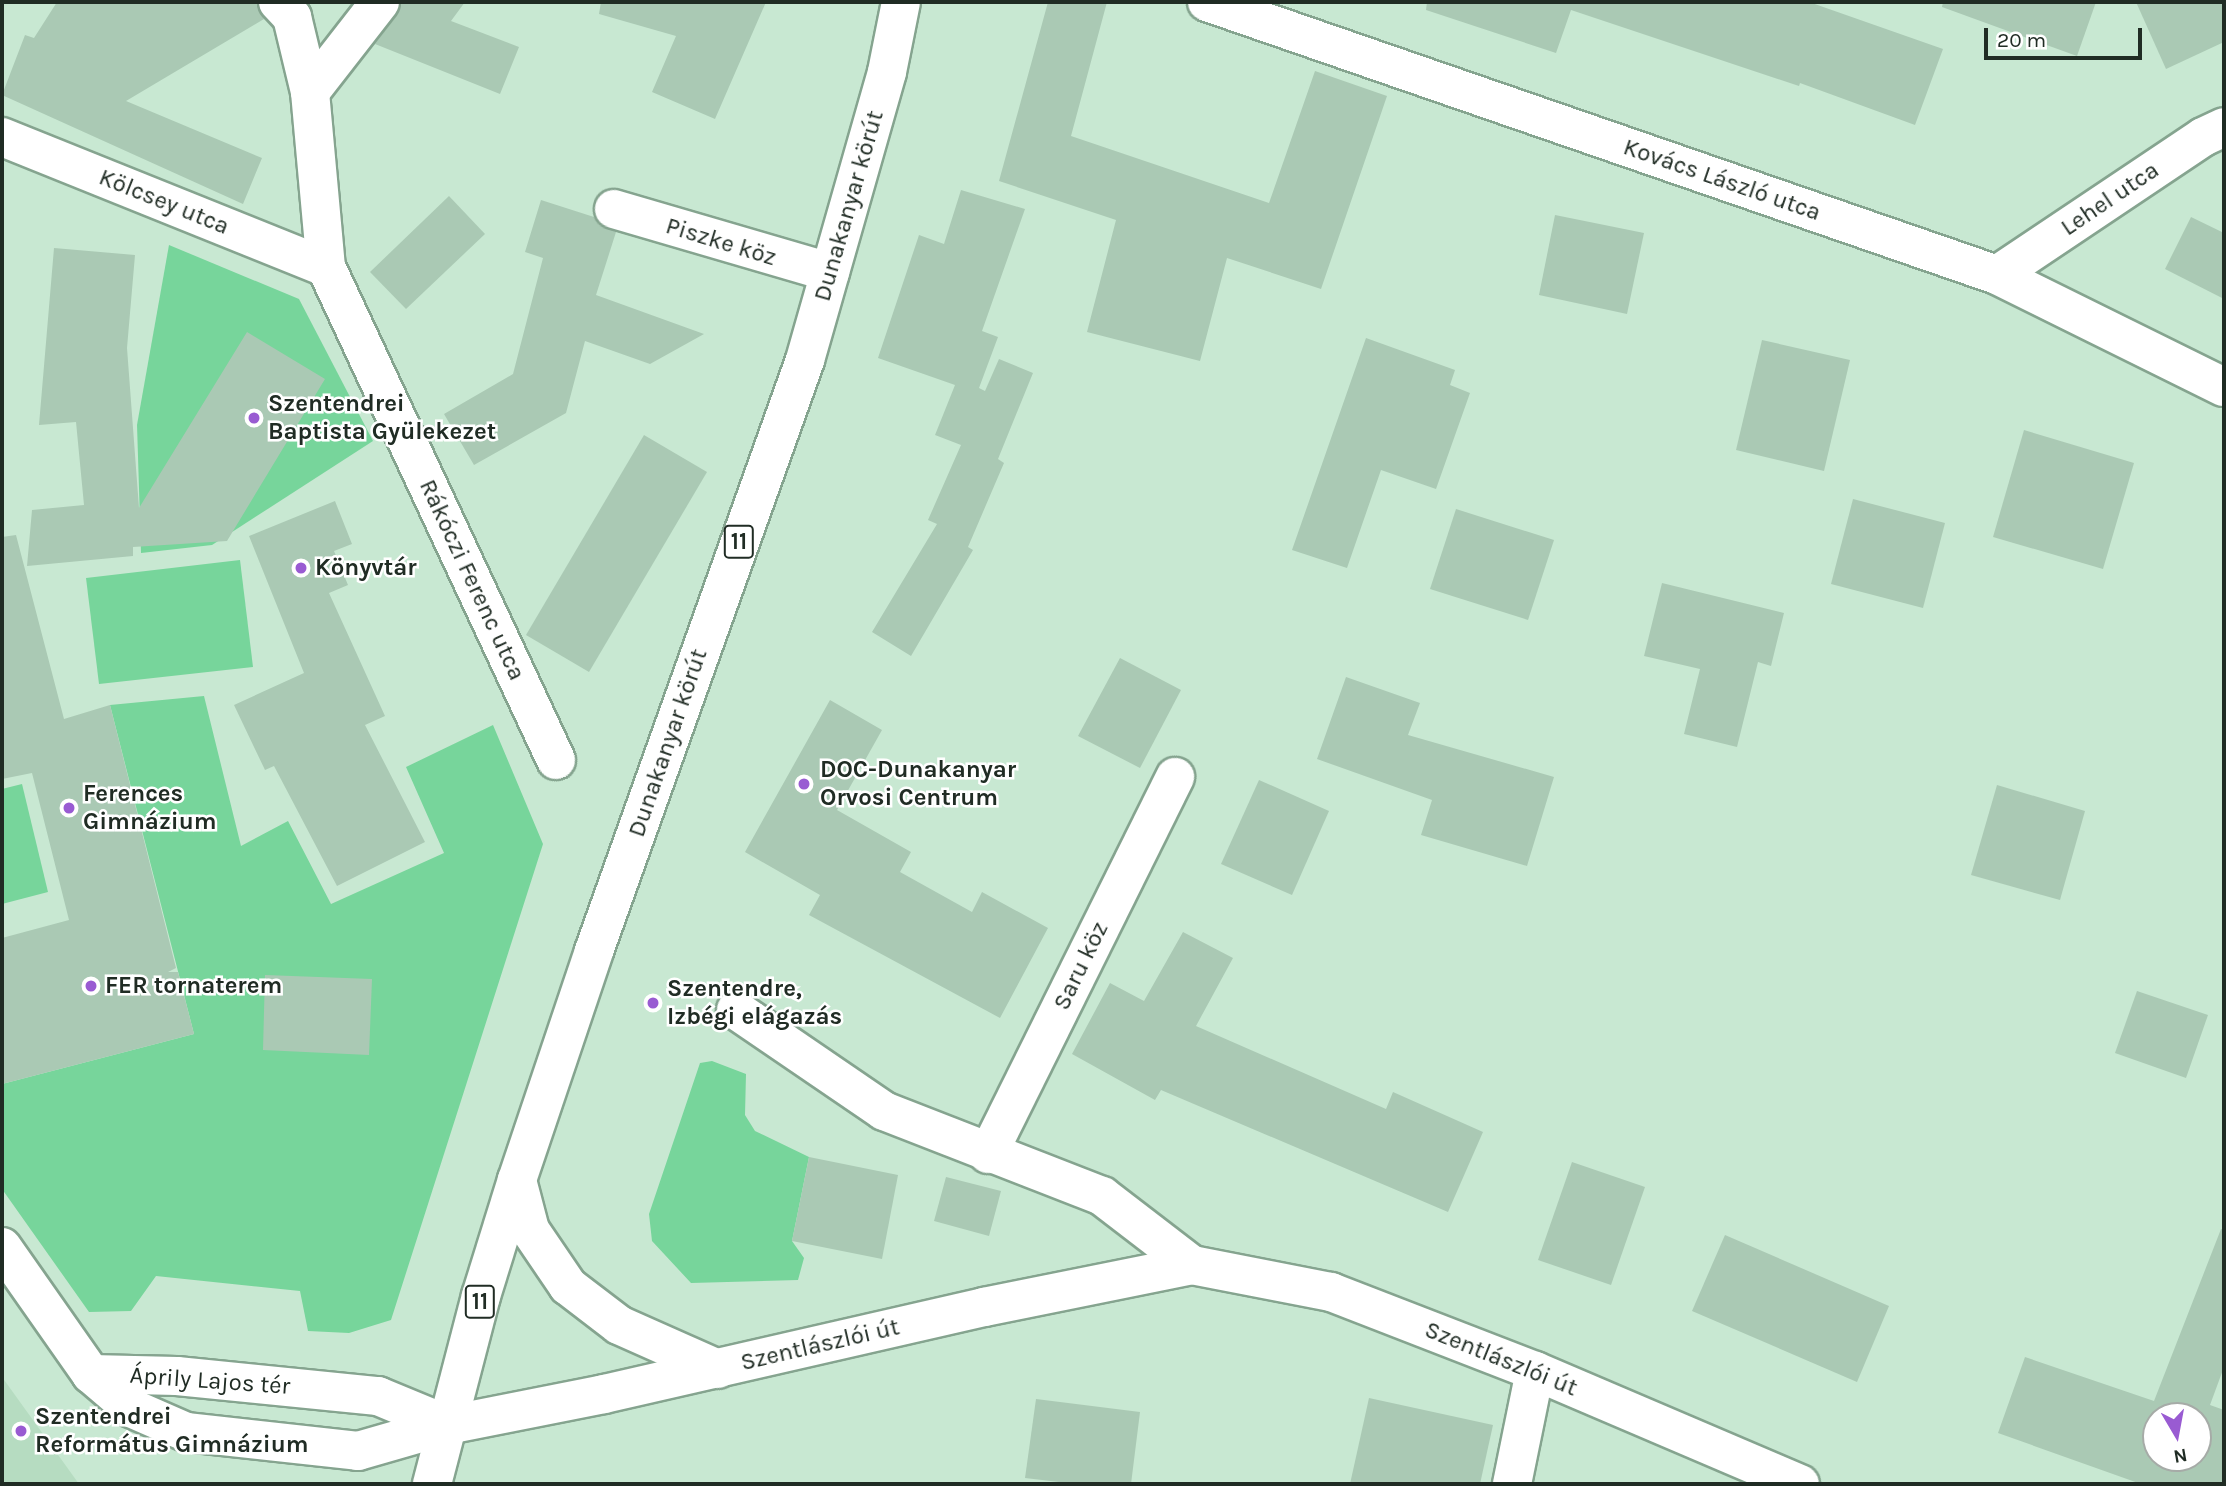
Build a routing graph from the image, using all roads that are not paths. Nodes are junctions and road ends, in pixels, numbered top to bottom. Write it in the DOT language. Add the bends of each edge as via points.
graph roads {
  1 [pos="278,2"];
  2 [pos="380,2"];
  3 [pos="901,2"];
  4 [pos="1207,2"];
  5 [pos="310,92"];
  6 [pos="2224,127"];
  7 [pos="2,137"];
  8 [pos="614,209"];
  9 [pos="326,267"];
  10 [pos="830,272"];
  11 [pos="1997,275"];
  12 [pos="2224,387"];
  13 [pos="556,760"];
  14 [pos="1175,777"];
  15 [pos="736,1010"];
  16 [pos="988,1154"];
  17 [pos="517,1180"];
  18 [pos="2,1247"];
  19 [pos="1192,1265"];
  20 [pos="87,1367"];
  21 [pos="718,1368"];
  22 [pos="1535,1371"];
  23 [pos="448,1425"];
  24 [pos="432,1484"];
  25 [pos="1512,1484"];
  26 [pos="1800,1484"];
  1 -- 5 [label="street, Rákóczi Ferenc utca" via="292,17"];
  2 -- 5 [label="street"];
  3 -- 10 [label="street, Dunakanyar körút / 11" via="887,72"];
  4 -- 11 [label="street, Kovács László utca"];
  5 -- 9 [label="street, Rákóczi Ferenc utca"];
  6 -- 11 [label="street, Lehel utca"];
  7 -- 9 [label="street, Kölcsey utca"];
  8 -- 10 [label="street, Piszke köz"];
  9 -- 13 [label="street, Rákóczi Ferenc utca"];
  10 -- 17 [label="street, Dunakanyar körút / 11" via="805,360"];
  11 -- 12 [label="street, Kovács László utca"];
  14 -- 16 [label="street, Saru köz"];
  15 -- 16 [label="street, Szentlászlói út" via="884,1111"];
  16 -- 19 [label="street, Szentlászlói út" via="1102,1196"];
  17 -- 21 [label="street" via="530,1230 568,1286 619,1325"];
  17 -- 23 [label="street, Dunakanyar körút / 11"];
  18 -- 20 [label="street, Áprily Lajos tér"];
  19 -- 21 [label="street, Szentlászlói út"];
  19 -- 22 [label="street, Szentlászlói út" via="1331,1292"];
  20 -- 23 [label="street, Áprily Lajos tér" via="379,1396"];
  20 -- 23 [label="street, Áprily Lajos tér" via="131,1408 186,1432 358,1451"];
  21 -- 23 [label="street, Szentlászlói út"];
  22 -- 25 [label="street"];
  22 -- 26 [label="street, Szentlászlói út"];
  23 -- 24 [label="street, Dunakanyar körút / 11"];
}
